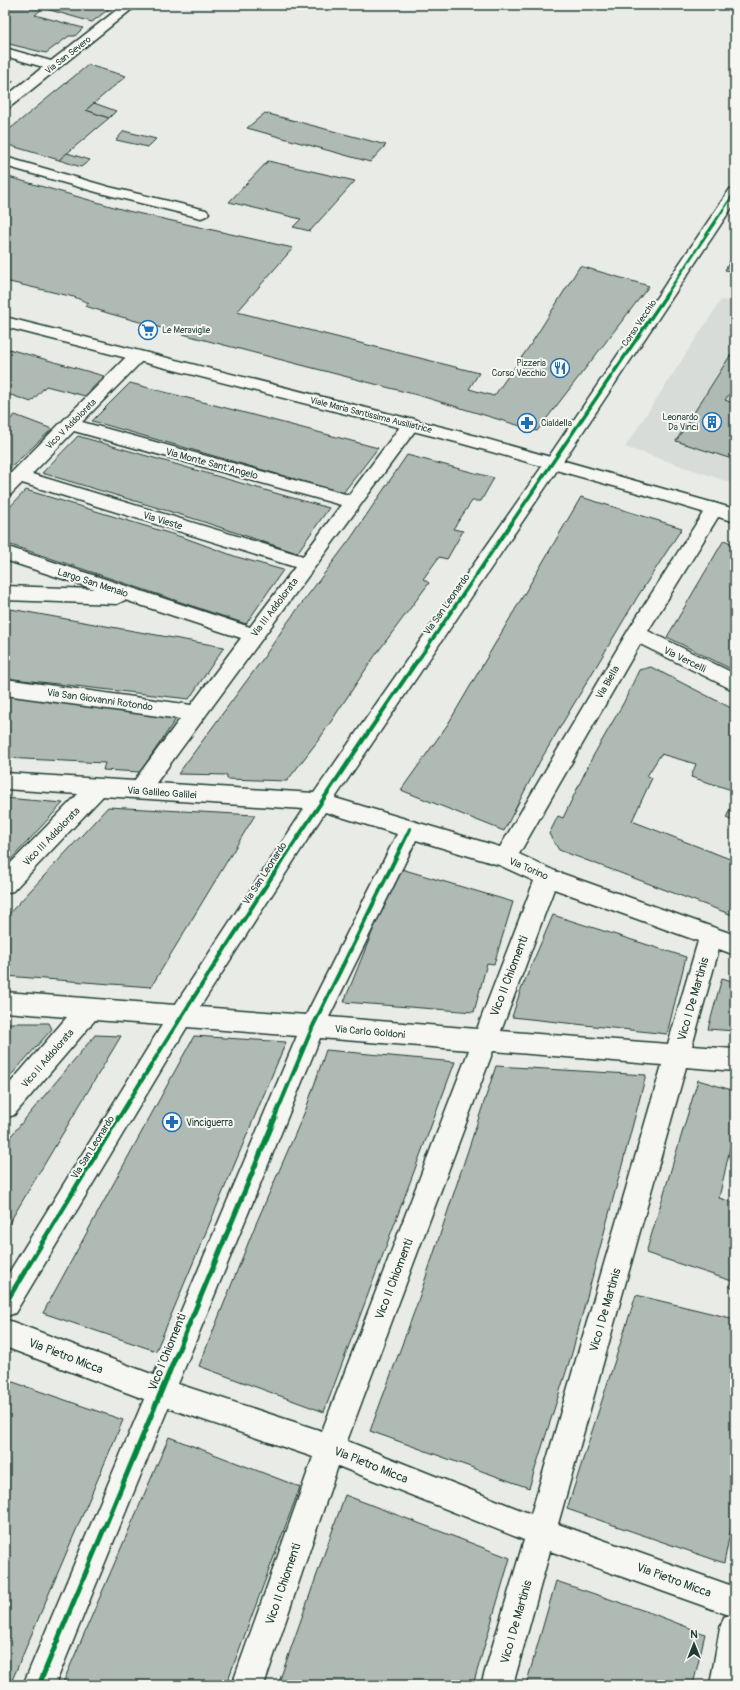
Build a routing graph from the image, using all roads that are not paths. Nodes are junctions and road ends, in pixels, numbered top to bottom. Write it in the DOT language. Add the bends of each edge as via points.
graph roads {
  1 [pos="131,5"];
  2 [pos="5,52"];
  3 [pos="54,66"];
  4 [pos="5,104"];
  5 [pos="5,161"];
  6 [pos="735,192"];
  7 [pos="201,213"];
  8 [pos="5,322"];
  9 [pos="136,357"];
  10 [pos="70,424"];
  11 [pos="411,424"];
  12 [pos="554,462"];
  13 [pos="19,476"];
  14 [pos="5,490"];
  15 [pos="353,502"];
  16 [pos="714,509"];
  17 [pos="735,516"];
  18 [pos="5,553"];
  19 [pos="307,564"];
  20 [pos="5,593"];
  21 [pos="142,598"];
  22 [pos="636,634"];
  23 [pos="253,635"];
  24 [pos="735,683"];
  25 [pos="5,687"];
  26 [pos="195,713"];
  27 [pos="5,781"];
  28 [pos="98,787"];
  29 [pos="139,790"];
  30 [pos="320,802"];
  31 [pos="410,829"];
  32 [pos="504,858"];
  33 [pos="547,876"];
  34 [pos="5,884"];
  35 [pos="723,940"];
  36 [pos="5,1002"];
  37 [pos="89,1009"];
  38 [pos="181,1016"];
  39 [pos="313,1026"];
  40 [pos="484,1040"];
  41 [pos="677,1055"];
  42 [pos="735,1060"];
  43 [pos="5,1107"];
  44 [pos="5,1304"];
  45 [pos="5,1333"];
  46 [pos="161,1392"];
  47 [pos="330,1448"];
  48 [pos="542,1533"];
  49 [pos="735,1602"];
  50 [pos="735,1628"];
  51 [pos="39,1685"];
  52 [pos="248,1685"];
  53 [pos="498,1685"];
  54 [pos="726,1685"];
  1 -- 3 [label="street, Via San Severo"];
  2 -- 3 [label="street"];
  3 -- 4 [label="street, Via San Severo"];
  5 -- 7 [label="street" via="105,190"];
  6 -- 12 [label="street, Corso Vecchio"];
  8 -- 9 [label="street, Viale Maria Santissima Ausiliatrice"];
  9 -- 10 [label="street, Vico V Addolorata"];
  9 -- 11 [label="street, Viale Maria Santissima Ausiliatrice"];
  10 -- 13 [label="street, Vico V Addolorata"];
  10 -- 15 [label="street, Via Monte Sant'Angelo"];
  11 -- 12 [label="street, Viale Maria Santissima Ausiliatrice"];
  11 -- 15 [label="street, Via III Addolorata"];
  12 -- 16 [label="street, Viale Maria Santissima Ausiliatrice"];
  12 -- 30 [label="street, Via San Leonardo"];
  13 -- 14 [label="street, Vico V Addolorata"];
  13 -- 19 [label="street, Via Vieste"];
  15 -- 19 [label="street, Via III Addolorata"];
  16 -- 17 [label="street, Viale Maria Santissima Ausiliatrice"];
  16 -- 22 [label="street, Via Biella"];
  18 -- 21 [label="street, Largo San Menaio"];
  19 -- 23 [label="street, Via III Addolorata"];
  20 -- 21 [label="street, Largo San Menaio"];
  21 -- 23 [label="street"];
  22 -- 24 [label="street, Via Vercelli"];
  22 -- 32 [label="street, Via Biella"];
  23 -- 26 [label="street, Via III Addolorata"];
  25 -- 26 [label="street, Via San Giovanni Rotondo"];
  26 -- 29 [label="street, Via III Addolorata"];
  27 -- 28 [label="street, Via Galileo Galilei"];
  28 -- 29 [label="street, Via Galileo Galilei"];
  28 -- 34 [label="street, Vico III Addolorata"];
  29 -- 30 [label="street, Via Galileo Galilei"];
  30 -- 31 [label="street, Via Torino"];
  30 -- 38 [label="street, Via San Leonardo"];
  31 -- 32 [label="street, Via Torino"];
  31 -- 39 [label="street, Vico I Chiomenti"];
  32 -- 33 [label="street, Via Torino"];
  33 -- 35 [label="street, Via Torino"];
  33 -- 40 [label="street, Vico II Chiomenti"];
  35 -- 41 [label="street, Vico I De Martinis"];
  36 -- 37 [label="street, Via Carlo Goldoni"];
  37 -- 38 [label="street, Via Carlo Goldoni"];
  37 -- 43 [label="street, Vico II Addolorata"];
  38 -- 39 [label="street, Via Carlo Goldoni"];
  38 -- 44 [label="street, Via San Leonardo"];
  39 -- 40 [label="street, Via Carlo Goldoni"];
  39 -- 46 [label="street, Vico I Chiomenti"];
  40 -- 41 [label="street, Via Carlo Goldoni"];
  40 -- 47 [label="street, Vico II Chiomenti"];
  41 -- 42 [label="street, Via Carlo Goldoni"];
  41 -- 48 [label="street, Vico I De Martinis"];
  45 -- 46 [label="street, Via Pietro Micca"];
  46 -- 47 [label="street, Via Pietro Micca"];
  46 -- 51 [label="street, Vico I Chiomenti"];
  47 -- 48 [label="street, Via Pietro Micca"];
  47 -- 52 [label="street, Vico II Chiomenti"];
  48 -- 49 [label="street, Via Pietro Micca"];
  48 -- 53 [label="street, Vico I De Martinis"];
  50 -- 54 [label="street"];
}
